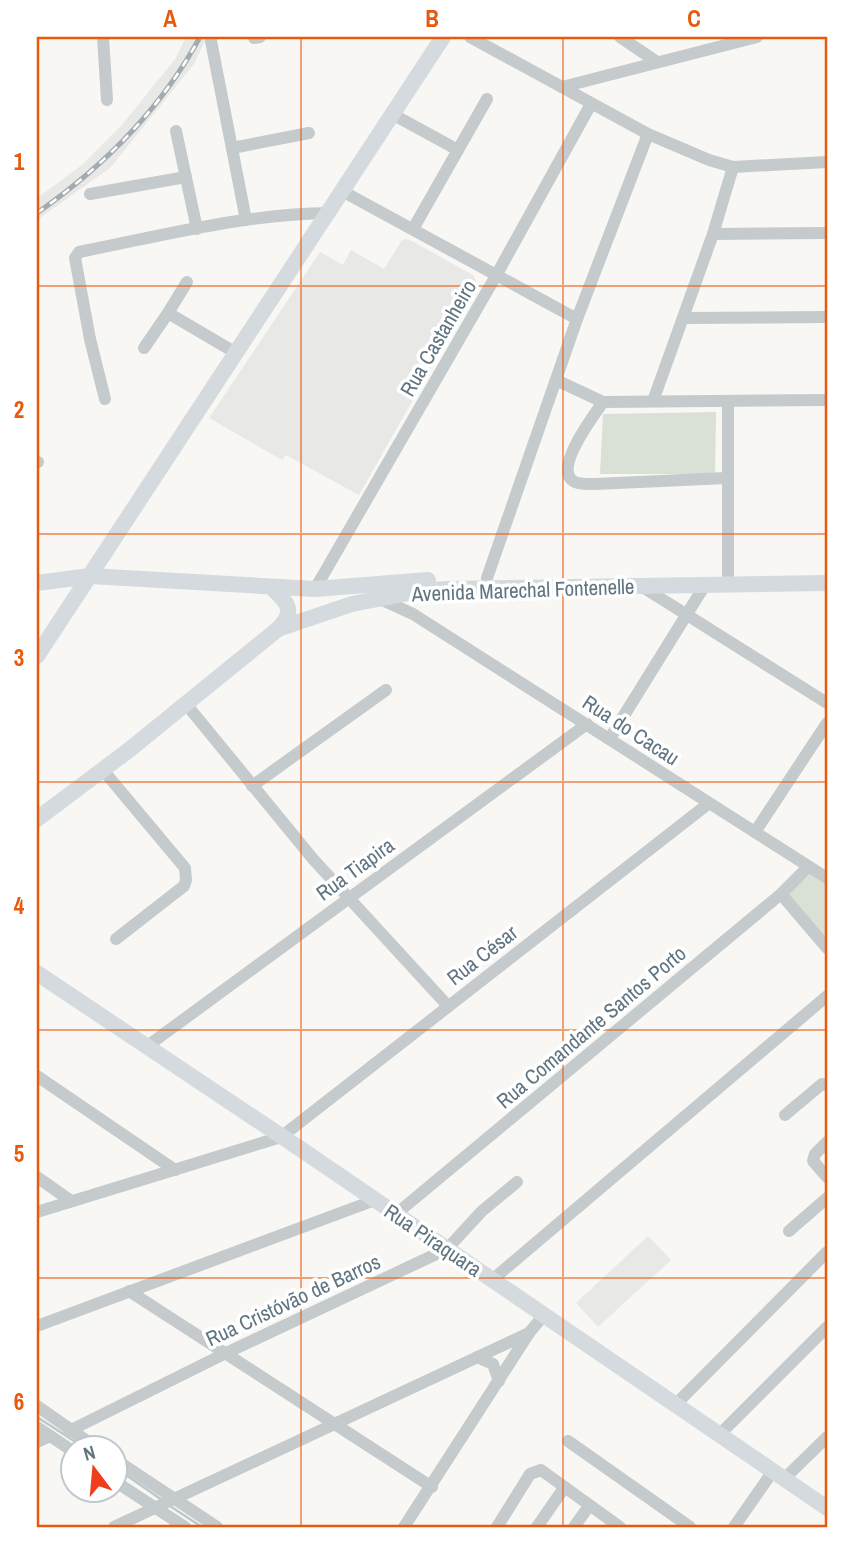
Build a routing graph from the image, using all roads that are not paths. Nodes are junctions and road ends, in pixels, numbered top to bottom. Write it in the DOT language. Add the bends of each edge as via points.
graph roads {
  1 [pos="103,37"];
  2 [pos="443,37"];
  3 [pos="470,37"];
  4 [pos="620,37"];
  5 [pos="757,37"];
  6 [pos="736,39"];
  7 [pos="211,41"];
  8 [pos="657,62"];
  9 [pos="562,87"];
  10 [pos="487,99"];
  11 [pos="107,100"];
  12 [pos="590,104"];
  13 [pos="392,114"];
  14 [pos="176,131"];
  15 [pos="309,133"];
  16 [pos="648,134"];
  17 [pos="232,148"];
  18 [pos="458,150"];
  19 [pos="827,162"];
  20 [pos="733,167"];
  21 [pos="186,177"];
  22 [pos="342,191"];
  23 [pos="90,194"];
  24 [pos="329,213"];
  25 [pos="246,220"];
  26 [pos="197,229"];
  27 [pos="413,229"];
  28 [pos="827,233"];
  29 [pos="713,234"];
  30 [pos="497,274"];
  31 [pos="187,282"];
  32 [pos="168,313"];
  33 [pos="827,317"];
  34 [pos="577,318"];
  35 [pos="684,318"];
  36 [pos="144,348"];
  37 [pos="236,353"];
  38 [pos="556,380"];
  39 [pos="106,399"];
  40 [pos="827,400"];
  41 [pos="653,401"];
  42 [pos="728,401"];
  43 [pos="603,402"];
  44 [pos="727,478"];
  45 [pos="827,572"];
  46 [pos="728,575"];
  47 [pos="90,576"];
  48 [pos="487,578"];
  49 [pos="58,579"];
  50 [pos="37,583"];
  51 [pos="827,583"];
  52 [pos="640,585"];
  53 [pos="705,585"];
  54 [pos="272,588"];
  55 [pos="315,589"];
  56 [pos="419,591"];
  57 [pos="378,598"];
  58 [pos="73,602"];
  59 [pos="687,613"];
  60 [pos="317,614"];
  61 [pos="413,614"];
  62 [pos="278,629"];
  63 [pos="37,656"];
  64 [pos="386,690"];
  65 [pos="827,703"];
  66 [pos="186,704"];
  67 [pos="827,723"];
  68 [pos="587,724"];
  69 [pos="610,738"];
  70 [pos="103,770"];
  71 [pos="252,786"];
  72 [pos="708,804"];
  73 [pos="37,819"];
  74 [pos="755,832"];
  75 [pos="808,867"];
  76 [pos="827,878"];
  77 [pos="781,894"];
  78 [pos="348,898"];
  79 [pos="116,939"];
  80 [pos="827,947"];
  81 [pos="37,973"];
  82 [pos="827,996"];
  83 [pos="449,1006"];
  84 [pos="146,1047"];
  85 [pos="37,1076"];
  86 [pos="827,1085"];
  87 [pos="785,1115"];
  88 [pos="281,1138"];
  89 [pos="827,1142"];
  90 [pos="175,1170"];
  91 [pos="37,1177"];
  92 [pos="827,1177"];
  93 [pos="517,1182"];
  94 [pos="827,1198"];
  95 [pos="375,1200"];
  96 [pos="71,1201"];
  97 [pos="37,1212"];
  98 [pos="396,1214"];
  99 [pos="789,1231"];
  100 [pos="447,1249"];
  101 [pos="827,1252"];
  102 [pos="492,1280"];
  103 [pos="129,1291"];
  104 [pos="544,1315"];
  105 [pos="37,1326"];
  106 [pos="827,1327"];
  107 [pos="530,1333"];
  108 [pos="224,1354"];
  109 [pos="477,1357"];
  110 [pos="499,1381"];
  111 [pos="675,1405"];
  112 [pos="37,1406"];
  113 [pos="336,1425"];
  114 [pos="37,1427"];
  115 [pos="69,1430"];
  116 [pos="75,1434"];
  117 [pos="719,1435"];
  118 [pos="50,1436"];
  119 [pos="827,1437"];
  120 [pos="568,1441"];
  121 [pos="37,1442"];
  122 [pos="60,1443"];
  123 [pos="130,1473"];
  124 [pos="779,1475"];
  125 [pos="432,1487"];
  126 [pos="130,1488"];
  127 [pos="564,1488"];
  128 [pos="165,1504"];
  129 [pos="589,1506"];
  130 [pos="827,1508"];
  131 [pos="616,1526"];
  132 [pos="114,1527"];
  133 [pos="185,1527"];
  134 [pos="218,1527"];
  135 [pos="404,1527"];
  136 [pos="497,1527"];
  137 [pos="537,1527"];
  138 [pos="574,1527"];
  139 [pos="690,1527"];
  140 [pos="734,1527"];
  1 -- 11 [label="street"];
  2 -- 13 [label="main road"];
  3 -- 9 [label="street"];
  4 -- 8 [label="street"];
  5 -- 6 [label="street"];
  6 -- 8 [label="street"];
  7 -- 17 [label="street"];
  8 -- 9 [label="street"];
  9 -- 12 [label="street"];
  10 -- 18 [label="street"];
  12 -- 16 [label="street"];
  12 -- 30 [label="street, Rua Castanheiro"];
  13 -- 18 [label="street"];
  13 -- 22 [label="main road"];
  14 -- 21 [label="street"];
  15 -- 17 [label="street"];
  16 -- 20 [label="street"];
  16 -- 34 [label="street"];
  17 -- 25 [label="street"];
  18 -- 27 [label="street"];
  19 -- 20 [label="street"];
  20 -- 29 [label="street"];
  21 -- 23 [label="street"];
  21 -- 26 [label="street"];
  22 -- 24 [label="main road"];
  22 -- 27 [label="street"];
  24 -- 25 [label="street"];
  24 -- 37 [label="main road"];
  25 -- 26 [label="street"];
  26 -- 39 [label="street" via="76,254"];
  27 -- 30 [label="street"];
  28 -- 29 [label="street"];
  29 -- 35 [label="street"];
  30 -- 34 [label="street"];
  30 -- 55 [label="street, Rua Castanheiro"];
  31 -- 32 [label="street"];
  32 -- 36 [label="street"];
  32 -- 37 [label="street"];
  33 -- 35 [label="street"];
  34 -- 38 [label="street"];
  35 -- 41 [label="street"];
  37 -- 47 [label="main road"];
  38 -- 43 [label="street"];
  38 -- 48 [label="street"];
  40 -- 42 [label="street"];
  41 -- 42 [label="street"];
  41 -- 43 [label="street"];
  42 -- 44 [label="street"];
  43 -- 44 [label="street" via="571,455 567,472 571,480 595,484"];
  44 -- 46 [label="street"];
  45 -- 46 [label="main road, Avenida Marechal Fontenelle"];
  46 -- 48 [label="main road, Avenida Marechal Fontenelle"];
  47 -- 49 [label="main road, Avenida Marechal Fontenelle"];
  47 -- 54 [label="main road, Avenida Marechal Fontenelle"];
  47 -- 58 [label="main road"];
  48 -- 55 [label="main road, Avenida Marechal Fontenelle"];
  49 -- 50 [label="main road, Avenida Marechal Fontenelle"];
  49 -- 58 [label="main road" via="69,587"];
  51 -- 53 [label="main road, Avenida Marechal Fontenelle"];
  52 -- 53 [label="main road, Avenida Marechal Fontenelle"];
  52 -- 56 [label="main road, Avenida Marechal Fontenelle"];
  52 -- 59 [label="street"];
  53 -- 59 [label="street"];
  54 -- 55 [label="main road, Avenida Marechal Fontenelle"];
  54 -- 62 [label="main road" via="289,610"];
  55 -- 60 [label="main road" via="309,602"];
  56 -- 57 [label="main road, Avenida Marechal Fontenelle"];
  56 -- 61 [label="street"];
  57 -- 60 [label="main road, Avenida Marechal Fontenelle"];
  57 -- 61 [label="street, Rua do Cacau"];
  58 -- 63 [label="main road"];
  59 -- 65 [label="street"];
  59 -- 69 [label="street"];
  60 -- 62 [label="main road, Avenida Marechal Fontenelle"];
  61 -- 68 [label="street, Rua do Cacau"];
  62 -- 66 [label="main road, Avenida Marechal Fontenelle"];
  64 -- 71 [label="street"];
  66 -- 70 [label="main road, Avenida Marechal Fontenelle"];
  66 -- 71 [label="street"];
  67 -- 74 [label="street"];
  68 -- 69 [label="street, Rua do Cacau"];
  68 -- 78 [label="street, Rua Tiapira"];
  69 -- 72 [label="street, Rua do Cacau"];
  70 -- 73 [label="main road, Avenida Marechal Fontenelle"];
  70 -- 79 [label="street" via="186,873 184,886"];
  71 -- 78 [label="street"];
  72 -- 74 [label="street, Rua do Cacau"];
  72 -- 83 [label="street, Rua César"];
  74 -- 75 [label="street, Rua do Cacau"];
  75 -- 76 [label="street, Rua do Cacau"];
  75 -- 77 [label="street, Rua Comandante Santos Porto"];
  77 -- 80 [label="street"];
  77 -- 98 [label="street, Rua Comandante Santos Porto"];
  78 -- 83 [label="street"];
  78 -- 84 [label="street, Rua Tiapira"];
  81 -- 84 [label="main road, Rua Piraquara"];
  82 -- 102 [label="street"];
  83 -- 88 [label="street, Rua César"];
  84 -- 88 [label="main road, Rua Piraquara"];
  85 -- 90 [label="street"];
  86 -- 87 [label="street" via="822,1084"];
  88 -- 90 [label="street"];
  88 -- 95 [label="main road, Rua Piraquara"];
  89 -- 92 [label="street" via="813,1161"];
  90 -- 96 [label="street"];
  91 -- 96 [label="street"];
  93 -- 100 [label="street, Rua Cristóvão de Barros"];
  94 -- 99 [label="street"];
  95 -- 98 [label="main road, Rua Piraquara"];
  95 -- 103 [label="street"];
  96 -- 97 [label="street"];
  98 -- 100 [label="main road, Rua Piraquara"];
  100 -- 102 [label="main road, Rua Piraquara"];
  100 -- 108 [label="street, Rua Cristóvão de Barros"];
  101 -- 111 [label="street"];
  102 -- 104 [label="main road, Rua Piraquara"];
  103 -- 105 [label="street"];
  103 -- 108 [label="street"];
  104 -- 107 [label="street"];
  104 -- 111 [label="main road, Rua Piraquara"];
  106 -- 117 [label="street"];
  107 -- 109 [label="street"];
  107 -- 110 [label="street"];
  108 -- 113 [label="street"];
  108 -- 115 [label="street, Rua Cristóvão de Barros"];
  109 -- 110 [label="street" via="493,1364"];
  109 -- 113 [label="street"];
  110 -- 125 [label="street"];
  111 -- 117 [label="main road, Rua Piraquara"];
  112 -- 115 [label="street"];
  113 -- 125 [label="street"];
  113 -- 128 [label="street"];
  114 -- 118 [label="street"];
  115 -- 116 [label="street"];
  117 -- 124 [label="main road, Rua Piraquara"];
  118 -- 121 [label="street"];
  118 -- 122 [label="street"];
  119 -- 124 [label="street"];
  120 -- 139 [label="street"];
  123 -- 128 [label="street"];
  124 -- 130 [label="main road, Rua Piraquara"];
  124 -- 140 [label="street"];
  125 -- 135 [label="street"];
  126 -- 128 [label="street"];
  127 -- 129 [label="street"];
  127 -- 136 [label="street" via="537,1469"];
  127 -- 137 [label="street"];
  128 -- 132 [label="street"];
  128 -- 133 [label="street"];
  128 -- 134 [label="street"];
  129 -- 131 [label="street"];
  129 -- 138 [label="street"];
}
